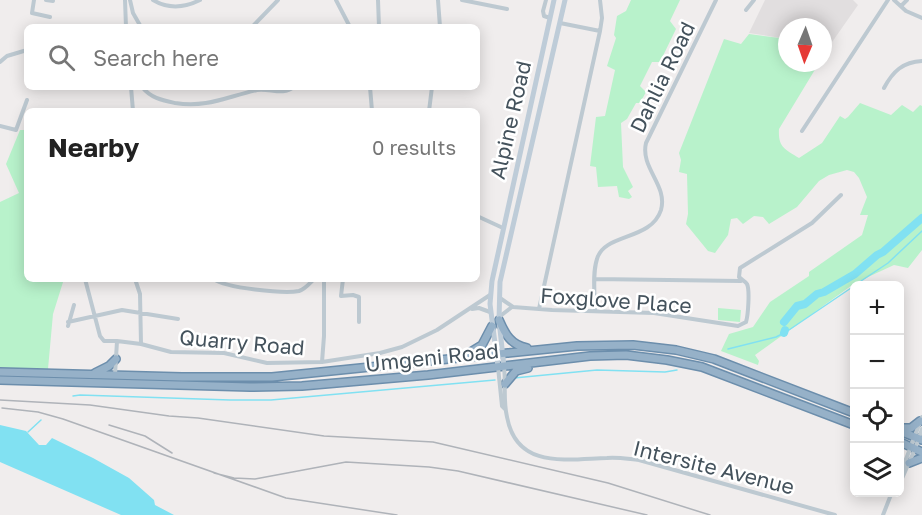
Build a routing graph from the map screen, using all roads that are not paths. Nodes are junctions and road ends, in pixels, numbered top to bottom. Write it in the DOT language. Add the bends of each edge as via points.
graph roads {
  1 [pos="34,0"];
  2 [pos="46,0"];
  3 [pos="125,0"];
  4 [pos="130,0"];
  5 [pos="153,0"];
  6 [pos="200,0"];
  7 [pos="278,0"];
  8 [pos="336,0"];
  9 [pos="378,0"];
  10 [pos="438,0"];
  11 [pos="462,0"];
  12 [pos="546,0"];
  13 [pos="554,0"];
  14 [pos="565,0"];
  15 [pos="600,0"];
  16 [pos="716,0"];
  17 [pos="754,0"];
  18 [pos="888,0"];
  19 [pos="894,0"];
  20 [pos="907,0"];
  21 [pos="53,1"];
  22 [pos="901,6"];
  23 [pos="507,9"];
  24 [pos="746,10"];
  25 [pos="50,17"];
  26 [pos="547,17"];
  27 [pos="922,18"];
  28 [pos="560,23"];
  29 [pos="126,24"];
  30 [pos="139,24"];
  31 [pos="255,24"];
  32 [pos="348,24"];
  33 [pos="379,24"];
  34 [pos="440,24"];
  35 [pos="600,31"];
  36 [pos="24,51"];
  37 [pos="922,61"];
  38 [pos="0,62"];
  39 [pos="884,88"];
  40 [pos="131,90"];
  41 [pos="145,90"];
  42 [pos="257,90"];
  43 [pos="370,90"];
  44 [pos="432,90"];
  45 [pos="27,100"];
  46 [pos="24,108"];
  47 [pos="24,108"];
  48 [pos="133,108"];
  49 [pos="372,108"];
  50 [pos="429,108"];
  51 [pos="538,112"];
  52 [pos="527,123"];
  53 [pos="0,126"];
  54 [pos="802,131"];
  55 [pos="841,195"];
  56 [pos="480,217"];
  57 [pos="503,228"];
  58 [pos="596,279"];
  59 [pos="742,281"];
  60 [pos="86,282"];
  61 [pos="136,282"];
  62 [pos="219,282"];
  63 [pos="311,282"];
  64 [pos="324,282"];
  65 [pos="343,282"];
  66 [pos="490,295"];
  67 [pos="498,296"];
  68 [pos="74,305"];
  69 [pos="513,307"];
  70 [pos="539,309"];
  71 [pos="469,310"];
  72 [pos="595,311"];
  73 [pos="490,312"];
  74 [pos="140,314"];
  75 [pos="94,317"];
  76 [pos="499,318"];
  77 [pos="178,319"];
  78 [pos="359,322"];
  79 [pos="492,326"];
  80 [pos="117,341"];
  81 [pos="141,344"];
  82 [pos="534,350"];
  83 [pos="499,354"];
  84 [pos="590,356"];
  85 [pos="459,358"];
  86 [pos="116,359"];
  87 [pos="322,362"];
  88 [pos="501,367"];
  89 [pos="0,372"];
  90 [pos="92,374"];
  91 [pos="115,374"];
  92 [pos="0,380"];
  93 [pos="114,383"];
  94 [pos="506,384"];
  95 [pos="505,409"];
  96 [pos="850,410"];
  97 [pos="921,419"];
  98 [pos="850,423"];
  99 [pos="904,429"];
  100 [pos="922,429"];
  101 [pos="904,431"];
  102 [pos="918,438"];
  103 [pos="916,449"];
  104 [pos="922,458"];
  105 [pos="909,463"];
  106 [pos="904,468"];
  107 [pos="904,474"];
  108 [pos="892,497"];
  109 [pos="835,515"];
  110 [pos="883,515"];
  1 -- 25 [label="street" via="32,14"];
  2 -- 21 [label="street"];
  3 -- 29 [label="street"];
  4 -- 30 [label="street"];
  5 -- 6 [label="street" via="176,7"];
  7 -- 31 [label="street"];
  8 -- 32 [label="street"];
  9 -- 33 [label="street"];
  10 -- 34 [label="street"];
  11 -- 23 [label="street"];
  12 -- 26 [label="street" via="543,11"];
  13 -- 26 [label="main road, Alpine Road"];
  14 -- 28 [label="main road, Alpine Road"];
  15 -- 35 [label="street"];
  16 -- 58 [label="street, Dahlia Road" via="646,143 646,159 662,195 658,216 644,230 601,251 596,261"];
  17 -- 24 [label="street"];
  18 -- 54 [label="street"];
  19 -- 22 [label="street"];
  20 -- 22 [label="street"];
  22 -- 27 [label="street"];
  26 -- 52 [label="main road, Alpine Road"];
  28 -- 35 [label="street"];
  28 -- 51 [label="main road, Alpine Road"];
  35 -- 70 [label="street"];
  36 -- 38 [label="street"];
  37 -- 39 [label="street" via="898,68"];
  40 -- 48 [label="street"];
  41 -- 42 [label="street" via="158,99 198,105"];
  43 -- 49 [label="street"];
  44 -- 50 [label="street"];
  45 -- 46 [label="street"];
  47 -- 53 [label="street" via="16,130"];
  51 -- 52 [label="main road" via="532,123"];
  51 -- 67 [label="main road, Alpine Road"];
  52 -- 57 [label="main road, Alpine Road"];
  55 -- 59 [label="street" via="809,226 742,265 738,272"];
  56 -- 57 [label="street"];
  57 -- 66 [label="main road, Alpine Road"];
  58 -- 59 [label="street"];
  58 -- 72 [label="street, Dahlia Road"];
  59 -- 72 [label="street, Foxglove Place" via="747,286 748,315 746,322 738,326 661,314"];
  60 -- 75 [label="street"];
  61 -- 74 [label="street"];
  62 -- 63 [label="street" via="282,292 303,289"];
  64 -- 87 [label="street"];
  65 -- 78 [label="street" via="341,296 359,297"];
  66 -- 71 [label="street, Quarry Road"];
  66 -- 73 [label="main road, Alpine Road"];
  67 -- 69 [label="street, Foxglove Place"];
  67 -- 76 [label="main road, Alpine Road"];
  68 -- 75 [label="street" via="68,324"];
  69 -- 70 [label="street, Foxglove Place"];
  69 -- 76 [label="street, Foxglove Place"];
  70 -- 72 [label="street, Foxglove Place"];
  71 -- 73 [label="street" via="476,307"];
  71 -- 87 [label="street, Quarry Road" via="402,347"];
  73 -- 79 [label="main road, Alpine Road"];
  74 -- 75 [label="street" via="121,310"];
  74 -- 77 [label="street"];
  74 -- 81 [label="street"];
  75 -- 80 [label="street" via="101,339"];
  76 -- 82 [label="highway" via="510,340"];
  76 -- 83 [label="main road, Alpine Road"];
  79 -- 83 [label="main road, Alpine Road"];
  79 -- 85 [label="highway" via="482,345"];
  80 -- 81 [label="street, Quarry Road"];
  80 -- 86 [label="street"];
  81 -- 87 [label="street, Quarry Road" via="171,351 218,352 267,363"];
  82 -- 83 [label="highway, Umgeni Road"];
  82 -- 96 [label="highway, Umgeni Road" via="607,345 676,350 714,359"];
  83 -- 85 [label="highway, Umgeni Road"];
  83 -- 88 [label="main road"];
  84 -- 88 [label="highway, Umgeni Road"];
  84 -- 94 [label="highway" via="520,369"];
  84 -- 98 [label="highway, Umgeni Road" via="647,357 687,363"];
  85 -- 91 [label="highway, Umgeni Road" via="272,377"];
  86 -- 90 [label="highway"];
  86 -- 91 [label="street"];
  88 -- 93 [label="highway, Umgeni Road" via="302,386"];
  88 -- 94 [label="street, Intersite Avenue"];
  88 -- 95 [label="street, Intersite Avenue"];
  89 -- 90 [label="highway, Umgeni Road"];
  90 -- 91 [label="highway, Umgeni Road"];
  91 -- 93 [label="street"];
  92 -- 93 [label="highway, Umgeni Road"];
  94 -- 95 [label="street, Intersite Avenue"];
  95 -- 109 [label="street, Intersite Avenue" via="509,428 517,440 545,458 639,460"];
  97 -- 99 [label="highway"];
  97 -- 102 [label="street"];
  100 -- 102 [label="street"];
  101 -- 102 [label="highway"];
  102 -- 103 [label="street"];
  103 -- 105 [label="street"];
  103 -- 106 [label="street"];
  104 -- 105 [label="highway"];
  105 -- 107 [label="street"];
  108 -- 110 [label="street"];
}
